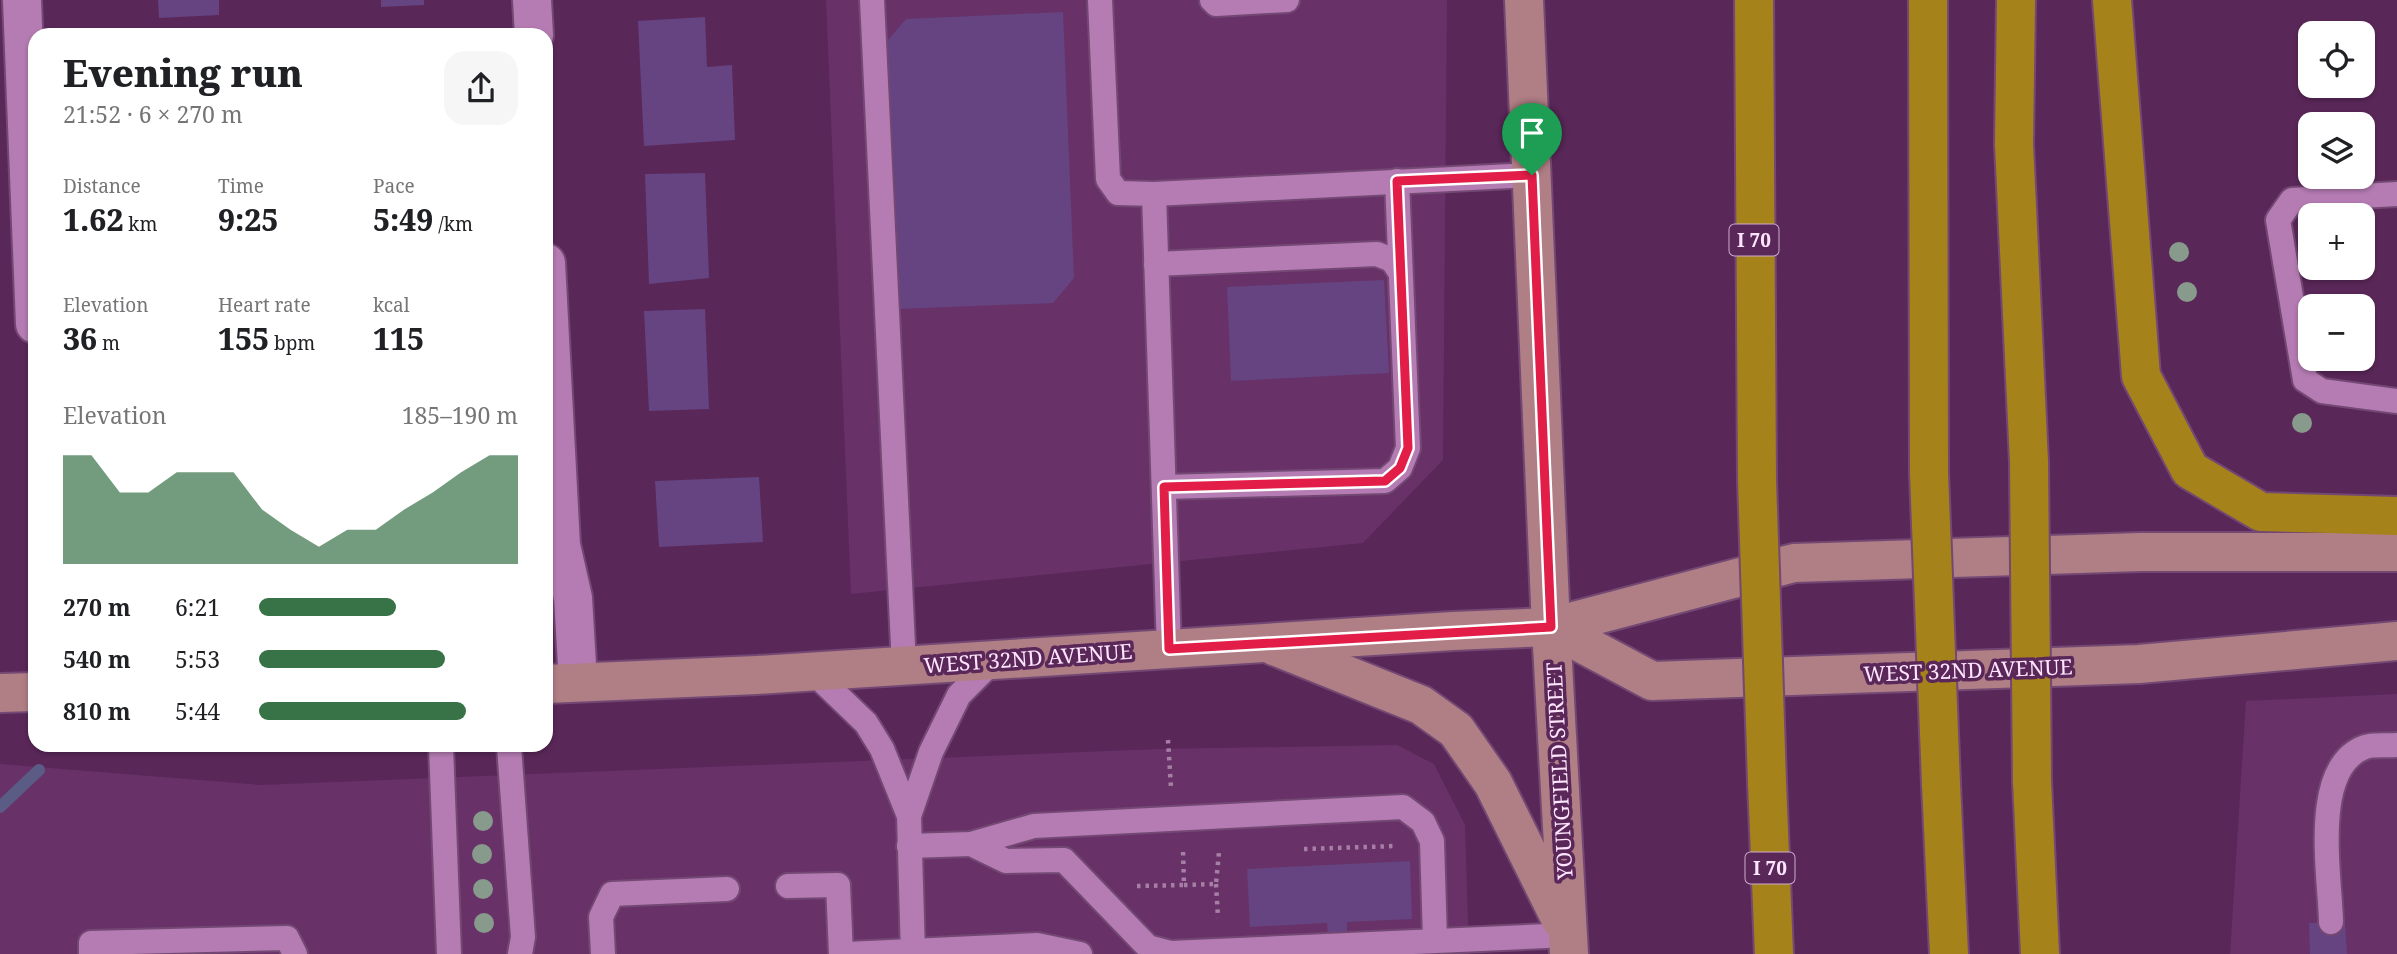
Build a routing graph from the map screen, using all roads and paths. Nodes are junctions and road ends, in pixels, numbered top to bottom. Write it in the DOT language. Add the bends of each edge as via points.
graph roads {
  1 [pos="22,0"];
  2 [pos="532,0"];
  3 [pos="872,0"];
  4 [pos="1100,0"];
  5 [pos="1212,0"];
  6 [pos="1287,0"];
  7 [pos="1524,0"];
  8 [pos="1754,0"];
  9 [pos="1928,0"];
  10 [pos="2016,0"];
  11 [pos="2112,0"];
  12 [pos="534,28"];
  13 [pos="28,150"];
  14 [pos="1532,175"];
  15 [pos="1397,181"];
  16 [pos="1154,194"];
  17 [pos="2397,194"];
  18 [pos="1156,264"];
  19 [pos="1401,272"];
  20 [pos="553,395"];
  21 [pos="2397,401"];
  22 [pos="1164,487"];
  23 [pos="2397,516"];
  24 [pos="2397,552"];
  25 [pos="1551,627"];
  26 [pos="2397,641"];
  27 [pos="1266,643"];
  28 [pos="1169,649"];
  29 [pos="994,660"];
  30 [pos="904,666"];
  31 [pos="813,672"];
  32 [pos="562,683"];
  33 [pos="28,692"];
  34 [pos="0,693"];
  35 [pos="2397,745"];
  36 [pos="441,752"];
  37 [pos="509,752"];
  38 [pos="909,817"];
  39 [pos="971,844"];
  40 [pos="909,846"];
  41 [pos="1300,849"];
  42 [pos="1231,851"];
  43 [pos="1397,854"];
  44 [pos="788,886"];
  45 [pos="1185,886"];
  46 [pos="727,889"];
  47 [pos="2331,922"];
  48 [pos="1435,940"];
  49 [pos="1569,944"];
  50 [pos="914,952"];
  51 [pos="92,954"];
  52 [pos="295,954"];
  53 [pos="449,954"];
  54 [pos="520,954"];
  55 [pos="603,954"];
  56 [pos="841,954"];
  57 [pos="847,954"];
  58 [pos="1080,954"];
  59 [pos="1774,954"];
  60 [pos="1949,954"];
  61 [pos="2040,954"];
  1 -- 13 [label="street"];
  2 -- 12 [label="street"];
  3 -- 30 [label="lane"];
  4 -- 16 [label="lane" via="1108,180 1118,193"];
  5 -- 6 [label="lane" via="1216,4"];
  7 -- 14 [label="main road, YOUNGFIELD STREET"];
  8 -- 59 [label="highway, I 70, bridge" via="1758,481"];
  9 -- 60 [label="highway, bridge" via="1929,473"];
  10 -- 61 [label="highway, bridge" via="2014,144 2029,462 2032,781"];
  11 -- 23 [label="highway" via="2141,376 2190,470 2261,512"];
  14 -- 15 [label="lane"];
  14 -- 25 [label="main road, YOUNGFIELD STREET"];
  15 -- 16 [label="lane"];
  15 -- 19 [label="lane"];
  16 -- 18 [label="lane"];
  17 -- 21 [label="lane" via="2292,200 2278,220 2305,380 2322,391"];
  18 -- 19 [label="lane" via="1377,254 1392,260"];
  18 -- 22 [label="lane"];
  19 -- 22 [label="lane" via="1408,448 1400,468 1385,481"];
  20 -- 32 [label="street" via="561,545 573,598"];
  22 -- 28 [label="lane"];
  24 -- 25 [label="main road, WEST 32ND AVENUE" via="2140,552 1794,563"];
  25 -- 26 [label="main road, WEST 32ND AVENUE" via="1651,681 2139,664"];
  25 -- 27 [label="main road, WEST 32ND AVENUE"];
  25 -- 49 [label="main road, YOUNGFIELD STREET"];
  27 -- 28 [label="main road, WEST 32ND AVENUE"];
  27 -- 49 [label="main road" via="1421,705 1456,730 1493,783"];
  28 -- 29 [label="main road, WEST 32ND AVENUE"];
  29 -- 30 [label="main road, WEST 32ND AVENUE"];
  29 -- 38 [label="lane" via="959,695"];
  30 -- 31 [label="main road, WEST 32ND AVENUE"];
  31 -- 32 [label="main road, WEST 32ND AVENUE"];
  31 -- 38 [label="lane" via="866,723 882,749"];
  33 -- 34 [label="main road"];
  35 -- 47 [label="lane" via="2365,747 2342,763 2327,795"];
  36 -- 53 [label="lane"];
  37 -- 54 [label="lane" via="523,937"];
  38 -- 40 [label="lane"];
  39 -- 40 [label="lane"];
  39 -- 48 [label="lane" via="1006,861 1064,860 1149,947 1171,953"];
  39 -- 48 [label="lane" via="1034,826 1404,807 1423,822 1432,841"];
  40 -- 50 [label="lane"];
  41 -- 43 [label="path" via="1396,845"];
  42 -- 45 [label="path" via="1217,852 1216,884"];
  44 -- 56 [label="lane" via="838,885"];
  46 -- 55 [label="lane" via="612,894 601,917"];
  48 -- 49 [label="lane"];
  50 -- 57 [label="lane"];
  50 -- 58 [label="lane" via="1037,946"];
  51 -- 52 [label="lane" via="91,943 287,938"];
}
